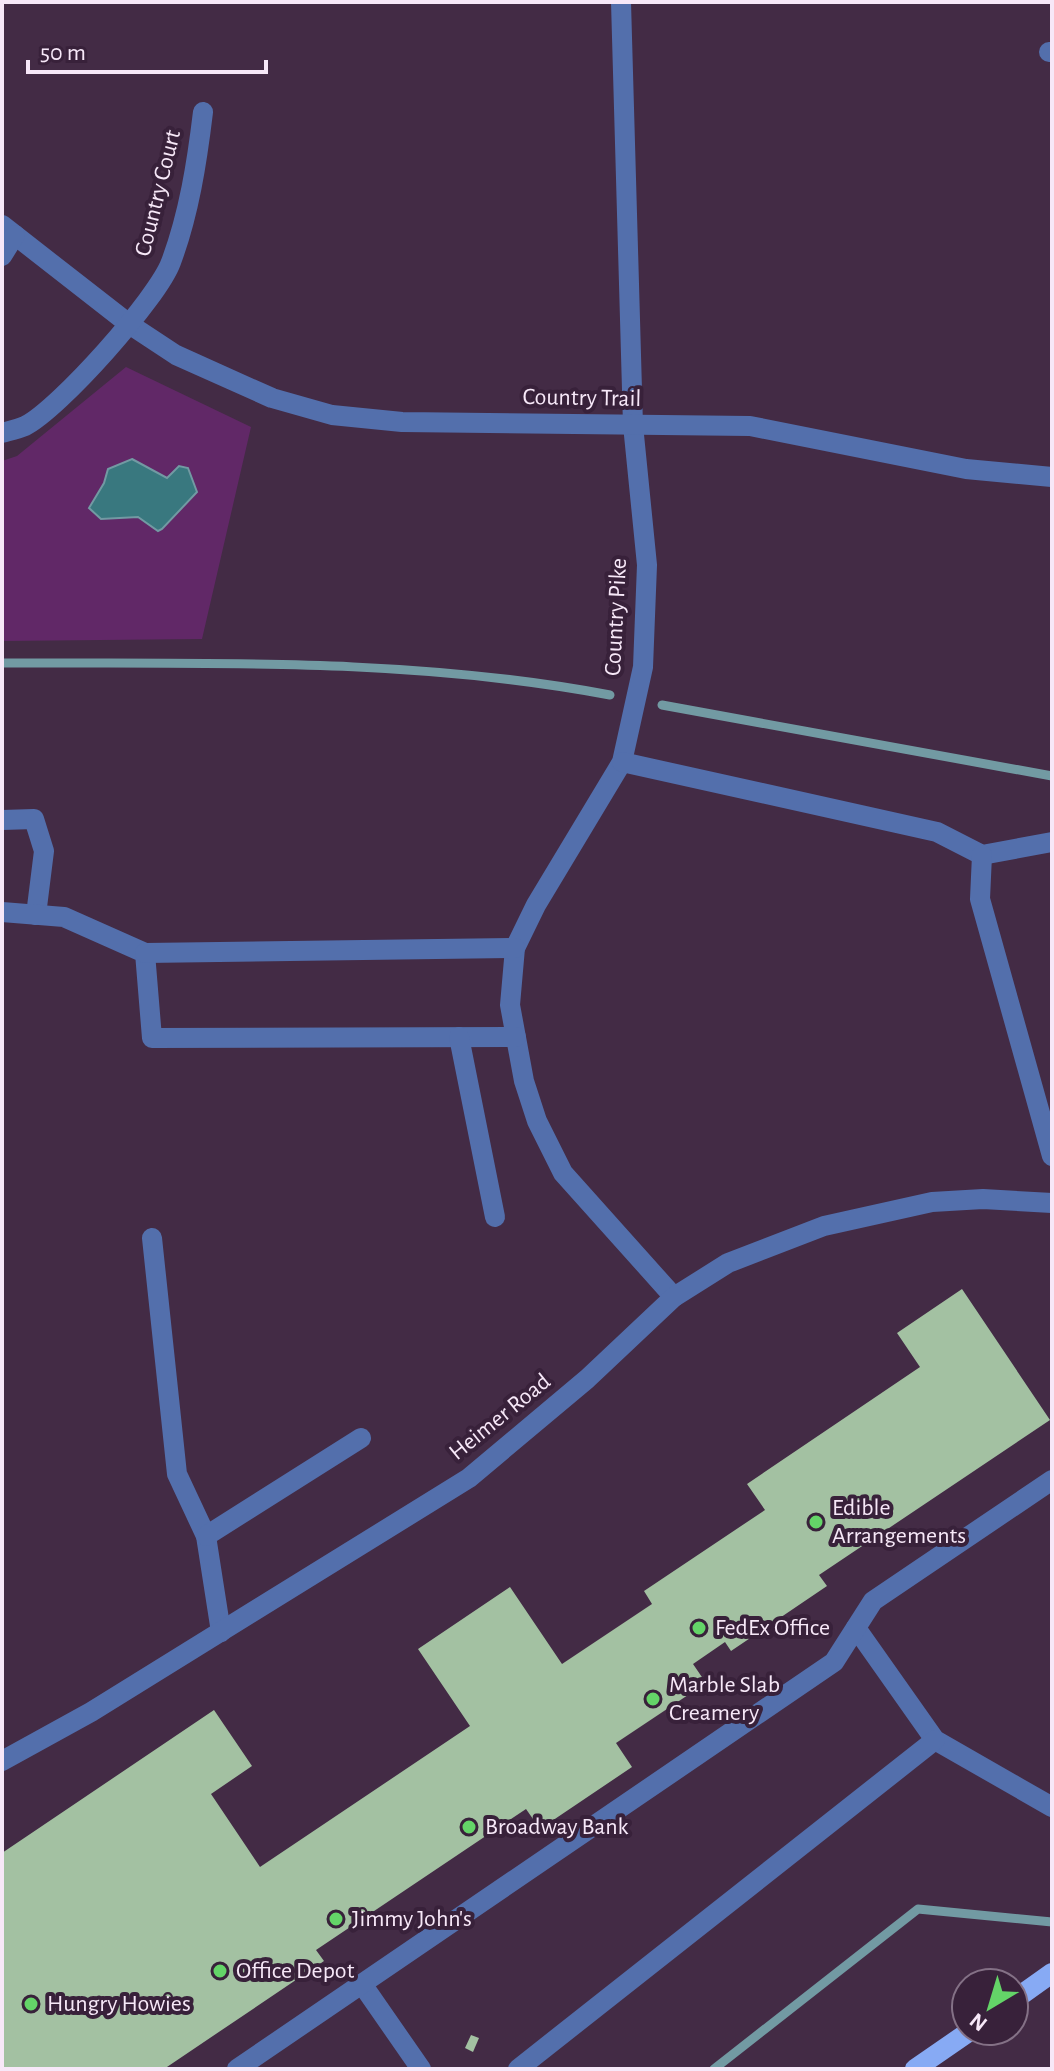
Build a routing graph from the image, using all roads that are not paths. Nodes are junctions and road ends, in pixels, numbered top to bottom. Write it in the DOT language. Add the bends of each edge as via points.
graph roads {
  1 [pos="621,2"];
  2 [pos="203,112"];
  3 [pos="8,230"];
  4 [pos="2,256"];
  5 [pos="129,324"];
  6 [pos="633,425"];
  7 [pos="2,433"];
  8 [pos="1052,477"];
  9 [pos="622,762"];
  10 [pos="2,820"];
  11 [pos="1052,842"];
  12 [pos="982,855"];
  13 [pos="2,912"];
  14 [pos="36,915"];
  15 [pos="515,948"];
  16 [pos="145,953"];
  17 [pos="459,1037"];
  18 [pos="516,1037"];
  19 [pos="1052,1156"];
  20 [pos="1052,1203"];
  21 [pos="495,1217"];
  22 [pos="152,1238"];
  23 [pos="674,1297"];
  24 [pos="361,1438"];
  25 [pos="1052,1480"];
  26 [pos="206,1536"];
  27 [pos="856,1628"];
  28 [pos="221,1632"];
  29 [pos="935,1740"];
  30 [pos="2,1761"];
  31 [pos="1052,1807"];
  32 [pos="1052,1973"];
  33 [pos="362,1984"];
  34 [pos="1030,1989"];
  35 [pos="950,2045"];
  36 [pos="237,2069"];
  37 [pos="421,2069"];
  38 [pos="518,2069"];
  39 [pos="915,2069"];
  1 -- 6 [label="street, Country Pike"];
  2 -- 5 [label="street, Country Court" via="196,170 171,264"];
  3 -- 4 [label="street, Country Trail"];
  3 -- 5 [label="street, Country Trail"];
  5 -- 6 [label="street, Country Trail" via="223,379 332,415 402,422"];
  5 -- 7 [label="street" via="27,425"];
  6 -- 8 [label="street, Country Trail" via="750,426 966,469"];
  6 -- 9 [label="street, Country Pike" via="647,565 643,667"];
  9 -- 12 [label="street" via="937,832"];
  9 -- 15 [label="street, Country Pike"];
  10 -- 14 [label="street" via="34,819 44,851"];
  11 -- 12 [label="street"];
  12 -- 19 [label="street" via="980,899"];
  13 -- 14 [label="street"];
  14 -- 16 [label="street" via="64,917"];
  15 -- 16 [label="street"];
  15 -- 18 [label="street, Country Pike" via="510,1005"];
  16 -- 17 [label="street" via="152,1038"];
  17 -- 18 [label="street"];
  17 -- 21 [label="street"];
  18 -- 23 [label="street, Country Pike" via="537,1121 563,1173"];
  20 -- 23 [label="street, Heimer Road" via="932,1202 824,1226 728,1263"];
  22 -- 26 [label="street" via="177,1474"];
  23 -- 28 [label="street, Heimer Road" via="469,1478"];
  24 -- 26 [label="street"];
  25 -- 27 [label="street" via="873,1601"];
  26 -- 28 [label="street"];
  27 -- 29 [label="street"];
  27 -- 33 [label="street" via="834,1662"];
  28 -- 30 [label="street, Heimer Road"];
  29 -- 31 [label="street"];
  29 -- 38 [label="street"];
  32 -- 34 [label="main road"];
  33 -- 36 [label="street"];
  33 -- 37 [label="street"];
  35 -- 39 [label="main road"];
}
